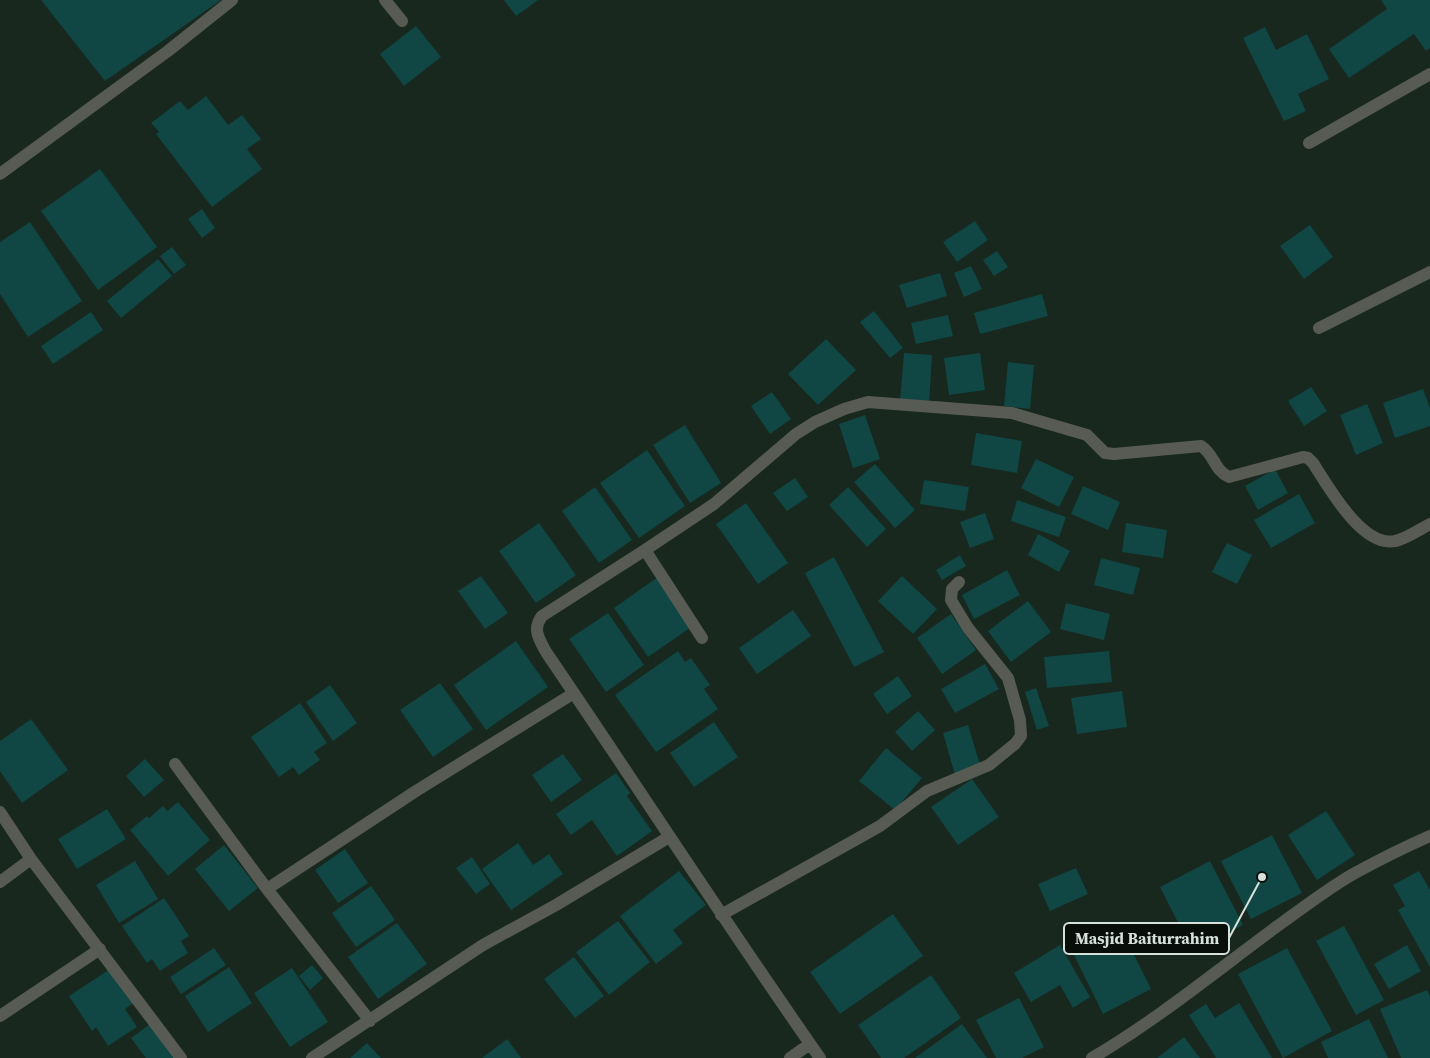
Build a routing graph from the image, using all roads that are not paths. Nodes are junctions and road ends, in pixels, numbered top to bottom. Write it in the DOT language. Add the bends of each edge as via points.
graph roads {
  1 [pos="232,0"];
  2 [pos="385,0"];
  3 [pos="402,21"];
  4 [pos="1430,74"];
  5 [pos="1309,143"];
  6 [pos="0,174"];
  7 [pos="1430,272"];
  8 [pos="1319,328"];
  9 [pos="1430,524"];
  10 [pos="645,550"];
  11 [pos="959,582"];
  12 [pos="702,638"];
  13 [pos="574,693"];
  14 [pos="175,764"];
  15 [pos="0,812"];
  16 [pos="1430,836"];
  17 [pos="669,837"];
  18 [pos="31,859"];
  19 [pos="0,882"];
  20 [pos="266,889"];
  21 [pos="721,915"];
  22 [pos="100,950"];
  23 [pos="0,1016"];
  24 [pos="370,1021"];
  25 [pos="810,1044"];
  26 [pos="181,1058"];
  27 [pos="312,1058"];
  28 [pos="790,1058"];
  29 [pos="820,1058"];
  30 [pos="1092,1058"];
  1 -- 6 [label="street"];
  2 -- 3 [label="street"];
  4 -- 5 [label="street"];
  7 -- 8 [label="street"];
  9 -- 10 [label="street" via="1396,541 1374,536 1355,522 1308,458 1229,477 1215,467 1213,456 1201,446 1105,453 1087,435 1012,413 868,402 814,422 714,504"];
  10 -- 12 [label="street"];
  10 -- 13 [label="street" via="542,616 537,623 537,636"];
  11 -- 21 [label="street" via="952,589 951,600 968,628 1008,678 1020,720 1021,736 989,765 928,790 880,826"];
  13 -- 17 [label="street"];
  13 -- 20 [label="street"];
  14 -- 20 [label="street"];
  15 -- 18 [label="street"];
  16 -- 30 [label="street" via="1340,883 1252,944 1182,999"];
  17 -- 21 [label="street"];
  17 -- 24 [label="street" via="483,945"];
  18 -- 19 [label="street"];
  18 -- 22 [label="street"];
  20 -- 24 [label="street"];
  21 -- 25 [label="street"];
  22 -- 23 [label="street"];
  22 -- 26 [label="street"];
  24 -- 27 [label="street"];
  25 -- 28 [label="street"];
  25 -- 29 [label="street"];
}
